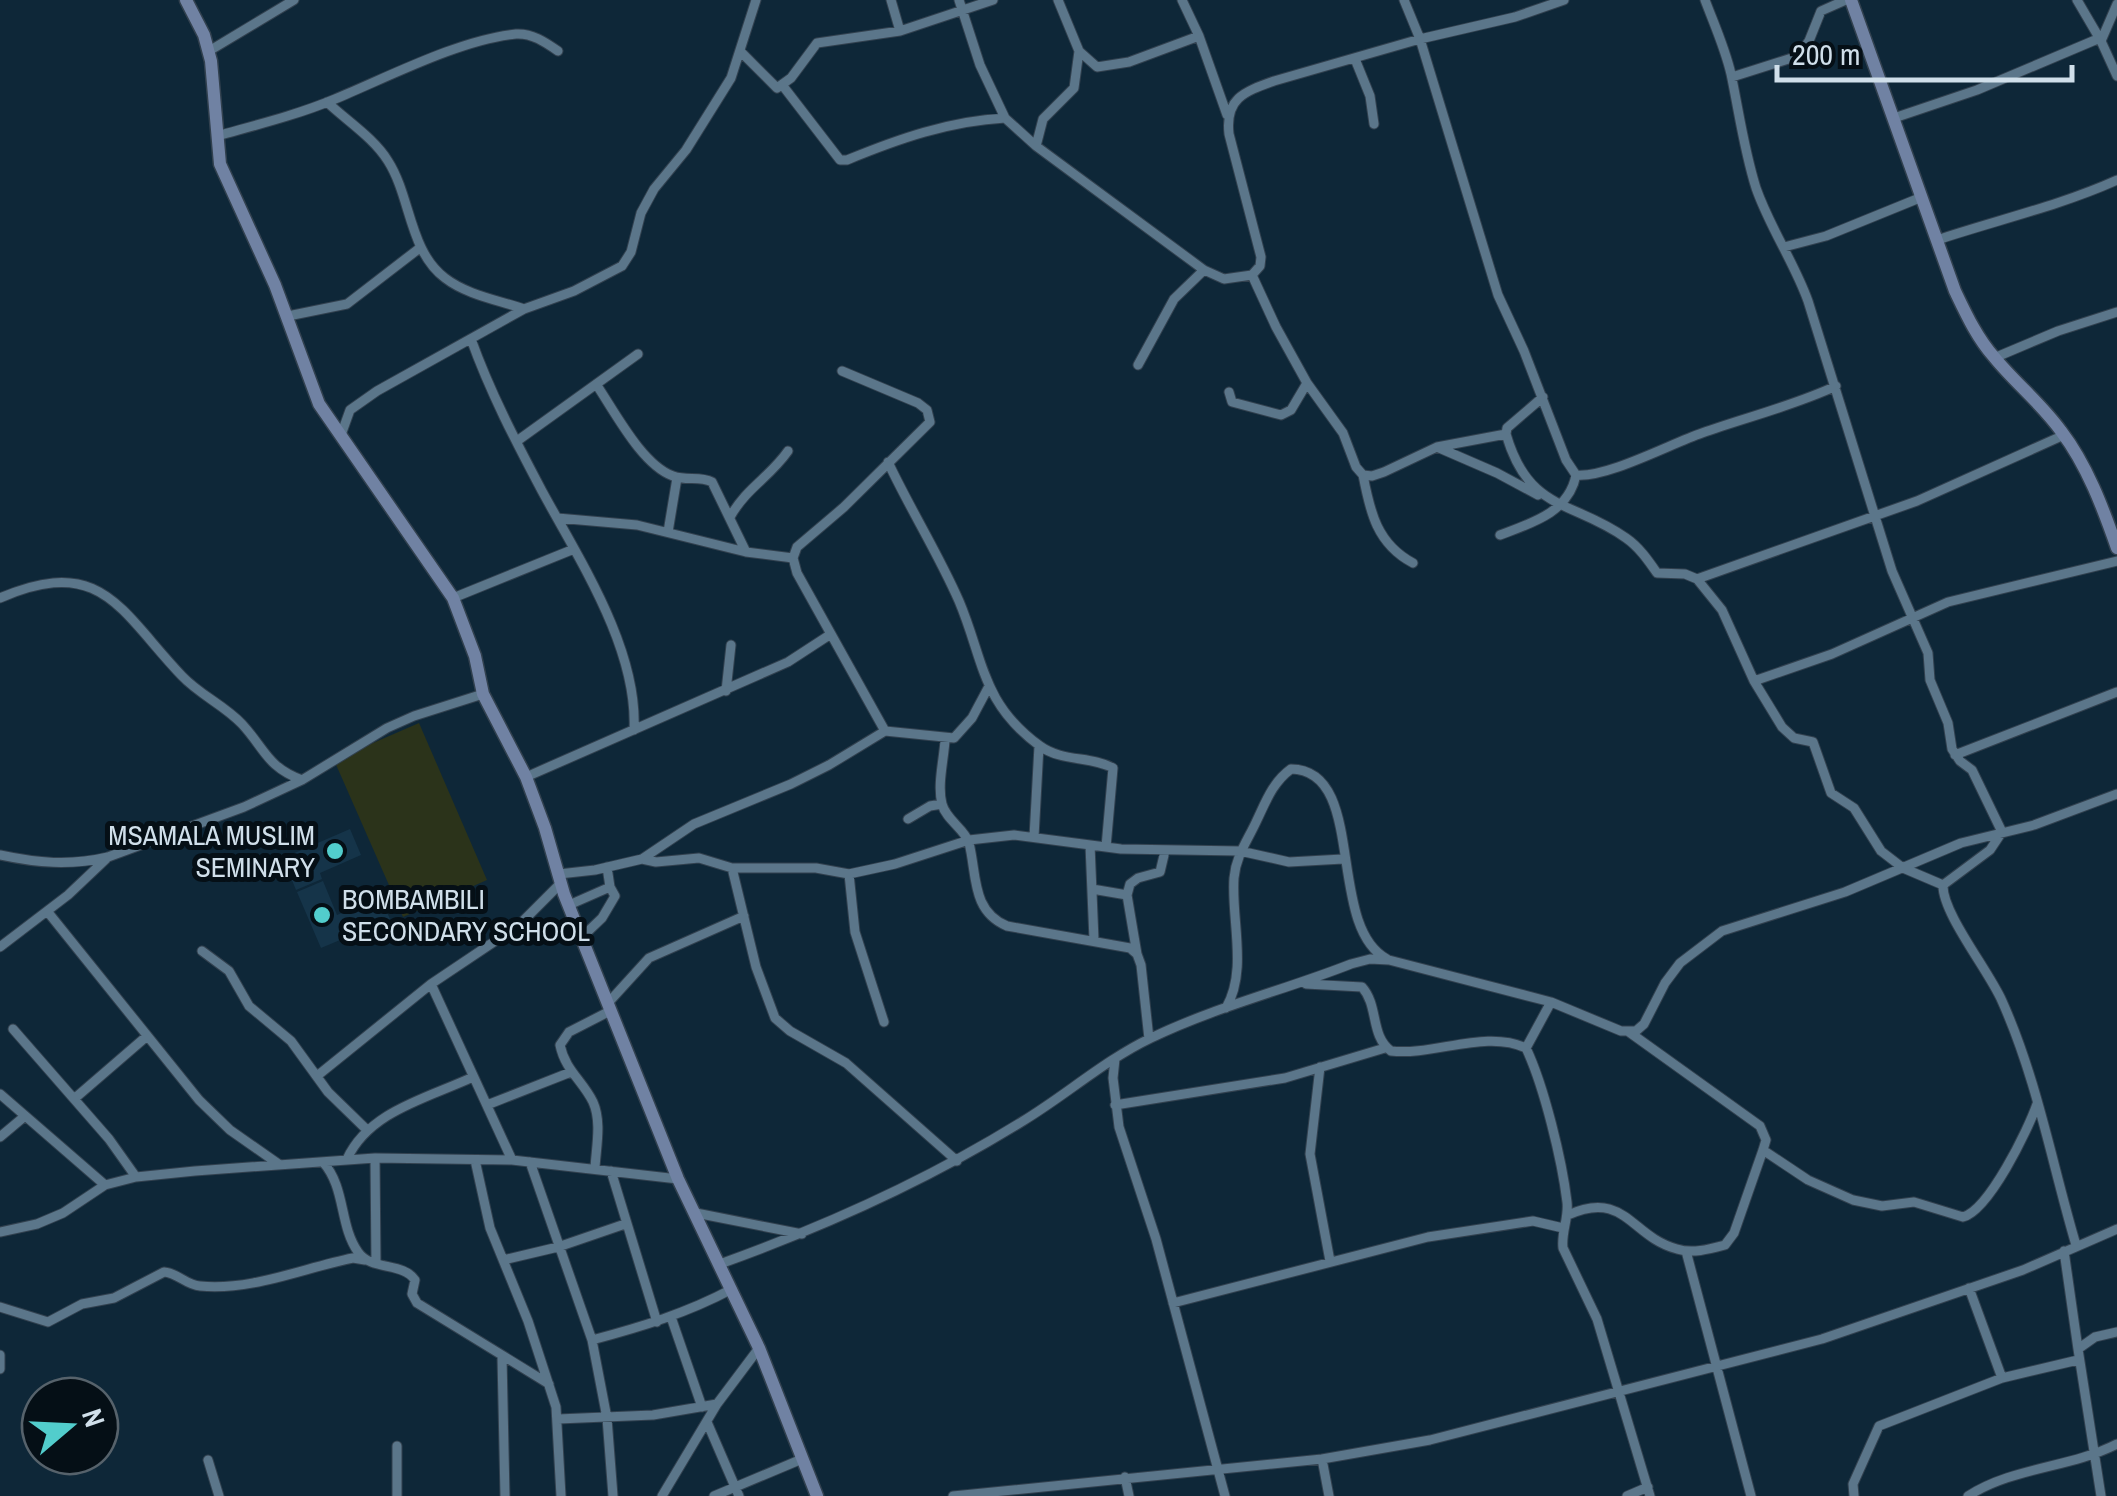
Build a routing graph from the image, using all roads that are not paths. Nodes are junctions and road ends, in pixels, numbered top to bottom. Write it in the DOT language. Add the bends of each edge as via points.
graph roads {
  1 [pos="186,0"];
  2 [pos="294,0"];
  3 [pos="756,0"];
  4 [pos="890,0"];
  5 [pos="959,0"];
  6 [pos="994,0"];
  7 [pos="1058,0"];
  8 [pos="1182,0"];
  9 [pos="1404,0"];
  10 [pos="1564,0"];
  11 [pos="1705,0"];
  12 [pos="1849,0"];
  13 [pos="2077,0"];
  14 [pos="2117,4"];
  15 [pos="962,11"];
  16 [pos="900,31"];
  17 [pos="1200,36"];
  18 [pos="1420,39"];
  19 [pos="2100,39"];
  20 [pos="209,50"];
  21 [pos="558,50"];
  22 [pos="740,51"];
  23 [pos="1079,51"];
  24 [pos="1355,59"];
  25 [pos="2117,76"];
  26 [pos="1732,77"];
  27 [pos="783,86"];
  28 [pos="327,102"];
  29 [pos="1227,115"];
  30 [pos="1005,118"];
  31 [pos="1894,118"];
  32 [pos="1374,124"];
  33 [pos="217,136"];
  34 [pos="1036,146"];
  35 [pos="2117,180"];
  36 [pos="1922,197"];
  37 [pos="1937,240"];
  38 [pos="421,247"];
  39 [pos="1784,247"];
  40 [pos="1204,270"];
  41 [pos="1252,275"];
  42 [pos="524,309"];
  43 [pos="2117,312"];
  44 [pos="288,316"];
  45 [pos="472,339"];
  46 [pos="638,354"];
  47 [pos="1994,358"];
  48 [pos="1138,365"];
  49 [pos="842,371"];
  50 [pos="1307,382"];
  51 [pos="596,384"];
  52 [pos="1836,386"];
  53 [pos="1230,392"];
  54 [pos="1543,397"];
  55 [pos="1506,434"];
  56 [pos="2064,435"];
  57 [pos="341,436"];
  58 [pos="518,441"];
  59 [pos="1437,447"];
  60 [pos="788,452"];
  61 [pos="888,462"];
  62 [pos="1363,475"];
  63 [pos="1576,475"];
  64 [pos="677,478"];
  65 [pos="1538,493"];
  66 [pos="1559,506"];
  67 [pos="1876,515"];
  68 [pos="730,517"];
  69 [pos="557,518"];
  70 [pos="1538,520"];
  71 [pos="668,532"];
  72 [pos="1500,535"];
  73 [pos="574,548"];
  74 [pos="2117,548"];
  75 [pos="746,552"];
  76 [pos="793,558"];
  77 [pos="2117,561"];
  78 [pos="1414,562"];
  79 [pos="1697,579"];
  80 [pos="0,598"];
  81 [pos="453,598"];
  82 [pos="1915,619"];
  83 [pos="831,634"];
  84 [pos="731,645"];
  85 [pos="1754,681"];
  86 [pos="988,688"];
  87 [pos="726,691"];
  88 [pos="2117,692"];
  89 [pos="483,694"];
  90 [pos="634,730"];
  91 [pos="885,731"];
  92 [pos="945,740"];
  93 [pos="1039,746"];
  94 [pos="1955,755"];
  95 [pos="526,777"];
  96 [pos="302,780"];
  97 [pos="2117,794"];
  98 [pos="942,804"];
  99 [pos="908,818"];
  100 [pos="2002,832"];
  101 [pos="1034,837"];
  102 [pos="969,840"];
  103 [pos="1090,845"];
  104 [pos="1106,847"];
  105 [pos="1164,851"];
  106 [pos="1240,851"];
  107 [pos="0,854"];
  108 [pos="108,857"];
  109 [pos="642,859"];
  110 [pos="1343,859"];
  111 [pos="1918,862"];
  112 [pos="607,867"];
  113 [pos="732,868"];
  114 [pos="1903,868"];
  115 [pos="848,874"];
  116 [pos="560,878"];
  117 [pos="1928,878"];
  118 [pos="1943,885"];
  119 [pos="610,887"];
  120 [pos="1092,888"];
  121 [pos="1128,895"];
  122 [pos="568,905"];
  123 [pos="47,911"];
  124 [pos="744,916"];
  125 [pos="581,938"];
  126 [pos="1094,940"];
  127 [pos="0,947"];
  128 [pos="202,951"];
  129 [pos="1137,954"];
  130 [pos="1389,960"];
  131 [pos="431,984"];
  132 [pos="1301,984"];
  133 [pos="1550,1002"];
  134 [pos="609,1007"];
  135 [pos="1226,1008"];
  136 [pos="884,1022"];
  137 [pos="13,1029"];
  138 [pos="1628,1032"];
  139 [pos="147,1036"];
  140 [pos="1148,1039"];
  141 [pos="1385,1048"];
  142 [pos="1526,1048"];
  143 [pos="1115,1058"];
  144 [pos="1320,1067"];
  145 [pos="571,1072"];
  146 [pos="317,1076"];
  147 [pos="473,1077"];
  148 [pos="0,1094"];
  149 [pos="74,1099"];
  150 [pos="2038,1101"];
  151 [pos="487,1105"];
  152 [pos="1116,1105"];
  153 [pos="25,1116"];
  154 [pos="366,1129"];
  155 [pos="0,1137"];
  156 [pos="1763,1150"];
  157 [pos="375,1158"];
  158 [pos="347,1160"];
  159 [pos="475,1160"];
  160 [pos="512,1160"];
  161 [pos="957,1161"];
  162 [pos="324,1162"];
  163 [pos="530,1162"];
  164 [pos="280,1166"];
  165 [pos="594,1168"];
  166 [pos="611,1171"];
  167 [pos="136,1176"];
  168 [pos="678,1180"];
  169 [pos="105,1185"];
  170 [pos="696,1213"];
  171 [pos="1568,1215"];
  172 [pos="625,1224"];
  173 [pos="1563,1228"];
  174 [pos="2117,1229"];
  175 [pos="0,1232"];
  176 [pos="804,1234"];
  177 [pos="2076,1245"];
  178 [pos="558,1246"];
  179 [pos="2064,1251"];
  180 [pos="1686,1252"];
  181 [pos="502,1260"];
  182 [pos="1330,1260"];
  183 [pos="370,1262"];
  184 [pos="720,1264"];
  185 [pos="1969,1288"];
  186 [pos="732,1289"];
  187 [pos="1173,1304"];
  188 [pos="0,1307"];
  189 [pos="671,1317"];
  190 [pos="657,1322"];
  191 [pos="2117,1332"];
  192 [pos="592,1340"];
  193 [pos="759,1348"];
  194 [pos="2078,1354"];
  195 [pos="0,1355"];
  196 [pos="502,1358"];
  197 [pos="1716,1368"];
  198 [pos="0,1369"];
  199 [pos="2002,1378"];
  200 [pos="549,1384"];
  201 [pos="1616,1392"];
  202 [pos="717,1404"];
  203 [pos="702,1407"];
  204 [pos="607,1418"];
  205 [pos="558,1419"];
  206 [pos="707,1422"];
  207 [pos="2117,1444"];
  208 [pos="397,1446"];
  209 [pos="2093,1456"];
  210 [pos="802,1459"];
  211 [pos="1322,1459"];
  212 [pos="208,1460"];
  213 [pos="1221,1471"];
  214 [pos="1126,1477"];
  215 [pos="1746,1479"];
  216 [pos="1649,1491"];
  217 [pos="737,1492"];
  218 [pos="1016,1494"];
  219 [pos="220,1496"];
  220 [pos="397,1496"];
  221 [pos="505,1496"];
  222 [pos="561,1496"];
  223 [pos="612,1496"];
  224 [pos="662,1496"];
  225 [pos="714,1496"];
  226 [pos="817,1496"];
  227 [pos="952,1496"];
  228 [pos="1128,1496"];
  229 [pos="1225,1496"];
  230 [pos="1329,1496"];
  231 [pos="1627,1496"];
  232 [pos="1743,1496"];
  233 [pos="1751,1496"];
  234 [pos="1854,1496"];
  235 [pos="1968,1496"];
  236 [pos="2100,1496"];
  1 -- 20 [label="street"];
  2 -- 20 [label="street"];
  3 -- 22 [label="street"];
  4 -- 16 [label="street"];
  5 -- 15 [label="street"];
  6 -- 15 [label="street"];
  7 -- 23 [label="street"];
  8 -- 17 [label="street"];
  9 -- 18 [label="street"];
  10 -- 18 [label="street"];
  11 -- 26 [label="street"];
  12 -- 26 [label="street" via="1821,11 1798,56"];
  12 -- 31 [label="street"];
  13 -- 19 [label="street"];
  14 -- 19 [label="street"];
  15 -- 16 [label="street"];
  15 -- 30 [label="street"];
  16 -- 27 [label="street" via="817,43"];
  17 -- 23 [label="street" via="1109,68 1097,67"];
  17 -- 29 [label="street"];
  18 -- 24 [label="street"];
  18 -- 54 [label="street" via="1498,295"];
  19 -- 25 [label="street"];
  19 -- 31 [label="street"];
  20 -- 33 [label="street"];
  21 -- 28 [label="street" via="520,33 498,37"];
  22 -- 27 [label="street" via="770,84"];
  22 -- 42 [label="street" via="712,111 641,213 622,266"];
  23 -- 34 [label="street" via="1074,88 1042,118"];
  24 -- 29 [label="street" via="1252,89"];
  24 -- 32 [label="street"];
  26 -- 39 [label="street" via="1755,183"];
  27 -- 30 [label="street" via="840,160 967,120"];
  28 -- 33 [label="street"];
  28 -- 38 [label="street" via="390,164"];
  29 -- 41 [label="street" via="1261,257"];
  30 -- 34 [label="street"];
  31 -- 36 [label="street"];
  33 -- 44 [label="street" via="220,164"];
  34 -- 40 [label="street"];
  35 -- 37 [label="street"];
  36 -- 37 [label="street"];
  36 -- 39 [label="street"];
  37 -- 47 [label="street" via="1955,291"];
  38 -- 42 [label="street" via="447,280"];
  38 -- 44 [label="street" via="347,304"];
  39 -- 52 [label="street"];
  40 -- 41 [label="street" via="1224,278"];
  40 -- 48 [label="street" via="1174,299"];
  41 -- 50 [label="street"];
  42 -- 45 [label="street"];
  43 -- 47 [label="street"];
  44 -- 57 [label="street" via="319,404"];
  45 -- 57 [label="street" via="358,403"];
  45 -- 58 [label="street"];
  46 -- 51 [label="street"];
  47 -- 56 [label="street"];
  49 -- 61 [label="street" via="901,393 930,416 928,426"];
  50 -- 53 [label="street" via="1281,415 1232,402"];
  50 -- 62 [label="street"];
  51 -- 58 [label="street"];
  51 -- 64 [label="street" via="648,458"];
  52 -- 63 [label="street"];
  52 -- 67 [label="street"];
  54 -- 55 [label="street"];
  54 -- 63 [label="street"];
  55 -- 59 [label="street"];
  55 -- 65 [label="street"];
  56 -- 67 [label="street"];
  56 -- 74 [label="street"];
  57 -- 81 [label="street"];
  58 -- 69 [label="street"];
  59 -- 62 [label="street"];
  59 -- 65 [label="street"];
  60 -- 68 [label="street"];
  61 -- 76 [label="street"];
  61 -- 86 [label="street" via="959,601"];
  62 -- 78 [label="street" via="1380,534"];
  63 -- 66 [label="street"];
  64 -- 68 [label="street" via="712,482"];
  64 -- 71 [label="street"];
  65 -- 66 [label="street"];
  65 -- 70 [label="street"];
  66 -- 70 [label="street"];
  66 -- 79 [label="street" via="1624,536 1661,576"];
  67 -- 79 [label="street"];
  67 -- 82 [label="street"];
  68 -- 75 [label="street"];
  69 -- 71 [label="street"];
  69 -- 73 [label="street"];
  70 -- 72 [label="street"];
  71 -- 75 [label="street"];
  73 -- 81 [label="street"];
  73 -- 90 [label="street" via="634,690"];
  75 -- 76 [label="street"];
  76 -- 83 [label="street"];
  77 -- 82 [label="street" via="1960,598"];
  79 -- 85 [label="street" via="1722,610"];
  80 -- 96 [label="street" via="44,583 92,586 195,688 240,722 275,768"];
  81 -- 89 [label="street"];
  82 -- 85 [label="street"];
  82 -- 94 [label="street"];
  83 -- 87 [label="street"];
  83 -- 91 [label="street"];
  84 -- 87 [label="street"];
  85 -- 114 [label="street" via="1788,734 1813,742 1831,793 1854,808 1881,851"];
  86 -- 92 [label="street" via="962,732"];
  86 -- 93 [label="street"];
  87 -- 90 [label="street"];
  88 -- 94 [label="street"];
  89 -- 95 [label="street"];
  89 -- 96 [label="street" via="387,728"];
  90 -- 95 [label="street"];
  91 -- 92 [label="street"];
  91 -- 109 [label="street" via="791,784 694,824"];
  92 -- 98 [label="street"];
  93 -- 101 [label="street"];
  93 -- 104 [label="street" via="1113,768"];
  94 -- 100 [label="street" via="1972,770"];
  95 -- 116 [label="street"];
  96 -- 108 [label="street"];
  97 -- 100 [label="street"];
  98 -- 99 [label="street"];
  98 -- 102 [label="street"];
  100 -- 111 [label="street"];
  100 -- 118 [label="street" via="1990,850"];
  101 -- 102 [label="street"];
  101 -- 103 [label="street"];
  102 -- 115 [label="street"];
  102 -- 126 [label="street" via="976,886 995,921"];
  103 -- 104 [label="street"];
  103 -- 120 [label="street"];
  104 -- 105 [label="street"];
  105 -- 106 [label="street"];
  105 -- 121 [label="street" via="1160,872 1133,880"];
  106 -- 110 [label="street" via="1289,862"];
  106 -- 110 [label="street" via="1280,777 1291,769 1326,788 1335,801"];
  106 -- 135 [label="street" via="1234,875 1237,984"];
  107 -- 108 [label="street" via="50,864"];
  108 -- 123 [label="street"];
  109 -- 112 [label="street"];
  109 -- 113 [label="street" via="699,858"];
  110 -- 130 [label="street" via="1366,942"];
  111 -- 114 [label="street"];
  111 -- 117 [label="street"];
  112 -- 116 [label="street"];
  112 -- 119 [label="street"];
  113 -- 115 [label="street"];
  113 -- 124 [label="street"];
  114 -- 117 [label="street"];
  114 -- 138 [label="street" via="1722,931 1680,963 1644,1024"];
  115 -- 136 [label="street" via="855,932"];
  116 -- 122 [label="street"];
  116 -- 131 [label="street" via="519,925"];
  117 -- 118 [label="street"];
  118 -- 150 [label="street" via="2002,1001"];
  119 -- 122 [label="street"];
  119 -- 125 [label="street" via="612,904"];
  120 -- 121 [label="street"];
  120 -- 126 [label="street"];
  121 -- 129 [label="street"];
  122 -- 125 [label="street"];
  123 -- 127 [label="street"];
  123 -- 139 [label="street"];
  124 -- 134 [label="street" via="649,958"];
  124 -- 161 [label="street" via="775,1018 846,1062"];
  125 -- 134 [label="street"];
  126 -- 129 [label="street"];
  128 -- 146 [label="street" via="229,970 249,1006 291,1041"];
  129 -- 140 [label="street"];
  130 -- 132 [label="street" via="1352,964"];
  130 -- 133 [label="street"];
  131 -- 146 [label="street"];
  131 -- 147 [label="street"];
  132 -- 135 [label="street"];
  132 -- 141 [label="street" via="1362,987"];
  133 -- 138 [label="street"];
  133 -- 142 [label="street"];
  134 -- 145 [label="street" via="569,1032 560,1046"];
  134 -- 168 [label="street"];
  135 -- 140 [label="street"];
  137 -- 149 [label="street"];
  138 -- 156 [label="street" via="1760,1126"];
  139 -- 149 [label="street"];
  139 -- 164 [label="street" via="214,1116"];
  140 -- 143 [label="street"];
  141 -- 142 [label="street" via="1497,1042"];
  141 -- 144 [label="street"];
  142 -- 171 [label="street"];
  143 -- 152 [label="street"];
  143 -- 161 [label="street"];
  144 -- 152 [label="street" via="1242,1087"];
  144 -- 182 [label="street" via="1310,1154"];
  145 -- 151 [label="street"];
  145 -- 165 [label="street" via="595,1106"];
  146 -- 154 [label="street"];
  147 -- 151 [label="street"];
  147 -- 154 [label="street"];
  148 -- 153 [label="street"];
  149 -- 167 [label="street"];
  150 -- 156 [label="street" via="2024,1139 1979,1209 1963,1217 1914,1202 1882,1206 1853,1200"];
  150 -- 177 [label="street"];
  151 -- 160 [label="street"];
  152 -- 187 [label="street"];
  153 -- 155 [label="street"];
  153 -- 169 [label="street"];
  154 -- 158 [label="street"];
  156 -- 180 [label="street" via="1732,1240"];
  157 -- 158 [label="street"];
  157 -- 159 [label="street"];
  157 -- 183 [label="street"];
  158 -- 162 [label="street"];
  159 -- 160 [label="street"];
  159 -- 181 [label="street"];
  160 -- 163 [label="street"];
  161 -- 176 [label="street"];
  162 -- 164 [label="street"];
  162 -- 183 [label="street" via="339,1184 354,1244"];
  163 -- 165 [label="street"];
  163 -- 178 [label="street"];
  164 -- 167 [label="street"];
  165 -- 166 [label="street"];
  166 -- 168 [label="street"];
  166 -- 172 [label="street"];
  167 -- 169 [label="street"];
  168 -- 170 [label="street"];
  169 -- 175 [label="street" via="63,1213"];
  170 -- 176 [label="street"];
  170 -- 184 [label="street"];
  171 -- 173 [label="street"];
  171 -- 180 [label="street" via="1610,1208 1662,1244"];
  172 -- 178 [label="street"];
  172 -- 190 [label="street"];
  173 -- 182 [label="street" via="1512,1223"];
  173 -- 201 [label="street" via="1563,1248 1597,1318"];
  174 -- 177 [label="street"];
  176 -- 184 [label="street"];
  177 -- 179 [label="street"];
  178 -- 181 [label="street"];
  178 -- 192 [label="street"];
  179 -- 185 [label="street"];
  179 -- 194 [label="street"];
  180 -- 197 [label="street"];
  181 -- 200 [label="street"];
  182 -- 187 [label="street"];
  183 -- 188 [label="street" via="353,1258 278,1278 211,1286 164,1272 48,1322"];
  183 -- 196 [label="street" via="410,1274 417,1303"];
  184 -- 186 [label="street"];
  185 -- 197 [label="street"];
  185 -- 199 [label="street"];
  186 -- 189 [label="street"];
  186 -- 193 [label="street"];
  187 -- 213 [label="street"];
  189 -- 190 [label="street"];
  189 -- 203 [label="street"];
  190 -- 192 [label="street"];
  191 -- 194 [label="street" via="2095,1337"];
  192 -- 204 [label="street"];
  193 -- 202 [label="street"];
  193 -- 210 [label="street"];
  194 -- 199 [label="street"];
  194 -- 209 [label="street"];
  195 -- 198 [label="street"];
  196 -- 200 [label="street"];
  196 -- 221 [label="street"];
  197 -- 201 [label="street"];
  197 -- 215 [label="street"];
  199 -- 234 [label="street" via="1878,1426"];
  200 -- 205 [label="street"];
  201 -- 211 [label="street" via="1430,1440"];
  201 -- 216 [label="street"];
  202 -- 203 [label="street"];
  202 -- 206 [label="street"];
  203 -- 204 [label="street"];
  204 -- 205 [label="street"];
  204 -- 223 [label="street"];
  205 -- 222 [label="street"];
  206 -- 217 [label="street"];
  206 -- 224 [label="street"];
  207 -- 209 [label="street"];
  208 -- 220 [label="street"];
  209 -- 235 [label="street" via="1990,1483"];
  209 -- 236 [label="street"];
  210 -- 217 [label="street"];
  210 -- 226 [label="street"];
  211 -- 213 [label="street"];
  211 -- 230 [label="street"];
  212 -- 219 [label="street"];
  213 -- 214 [label="street"];
  213 -- 229 [label="street"];
  214 -- 218 [label="street"];
  214 -- 228 [label="street"];
  215 -- 232 [label="street"];
  215 -- 233 [label="street"];
  216 -- 231 [label="street"];
  217 -- 225 [label="street"];
  218 -- 227 [label="street"];
}
